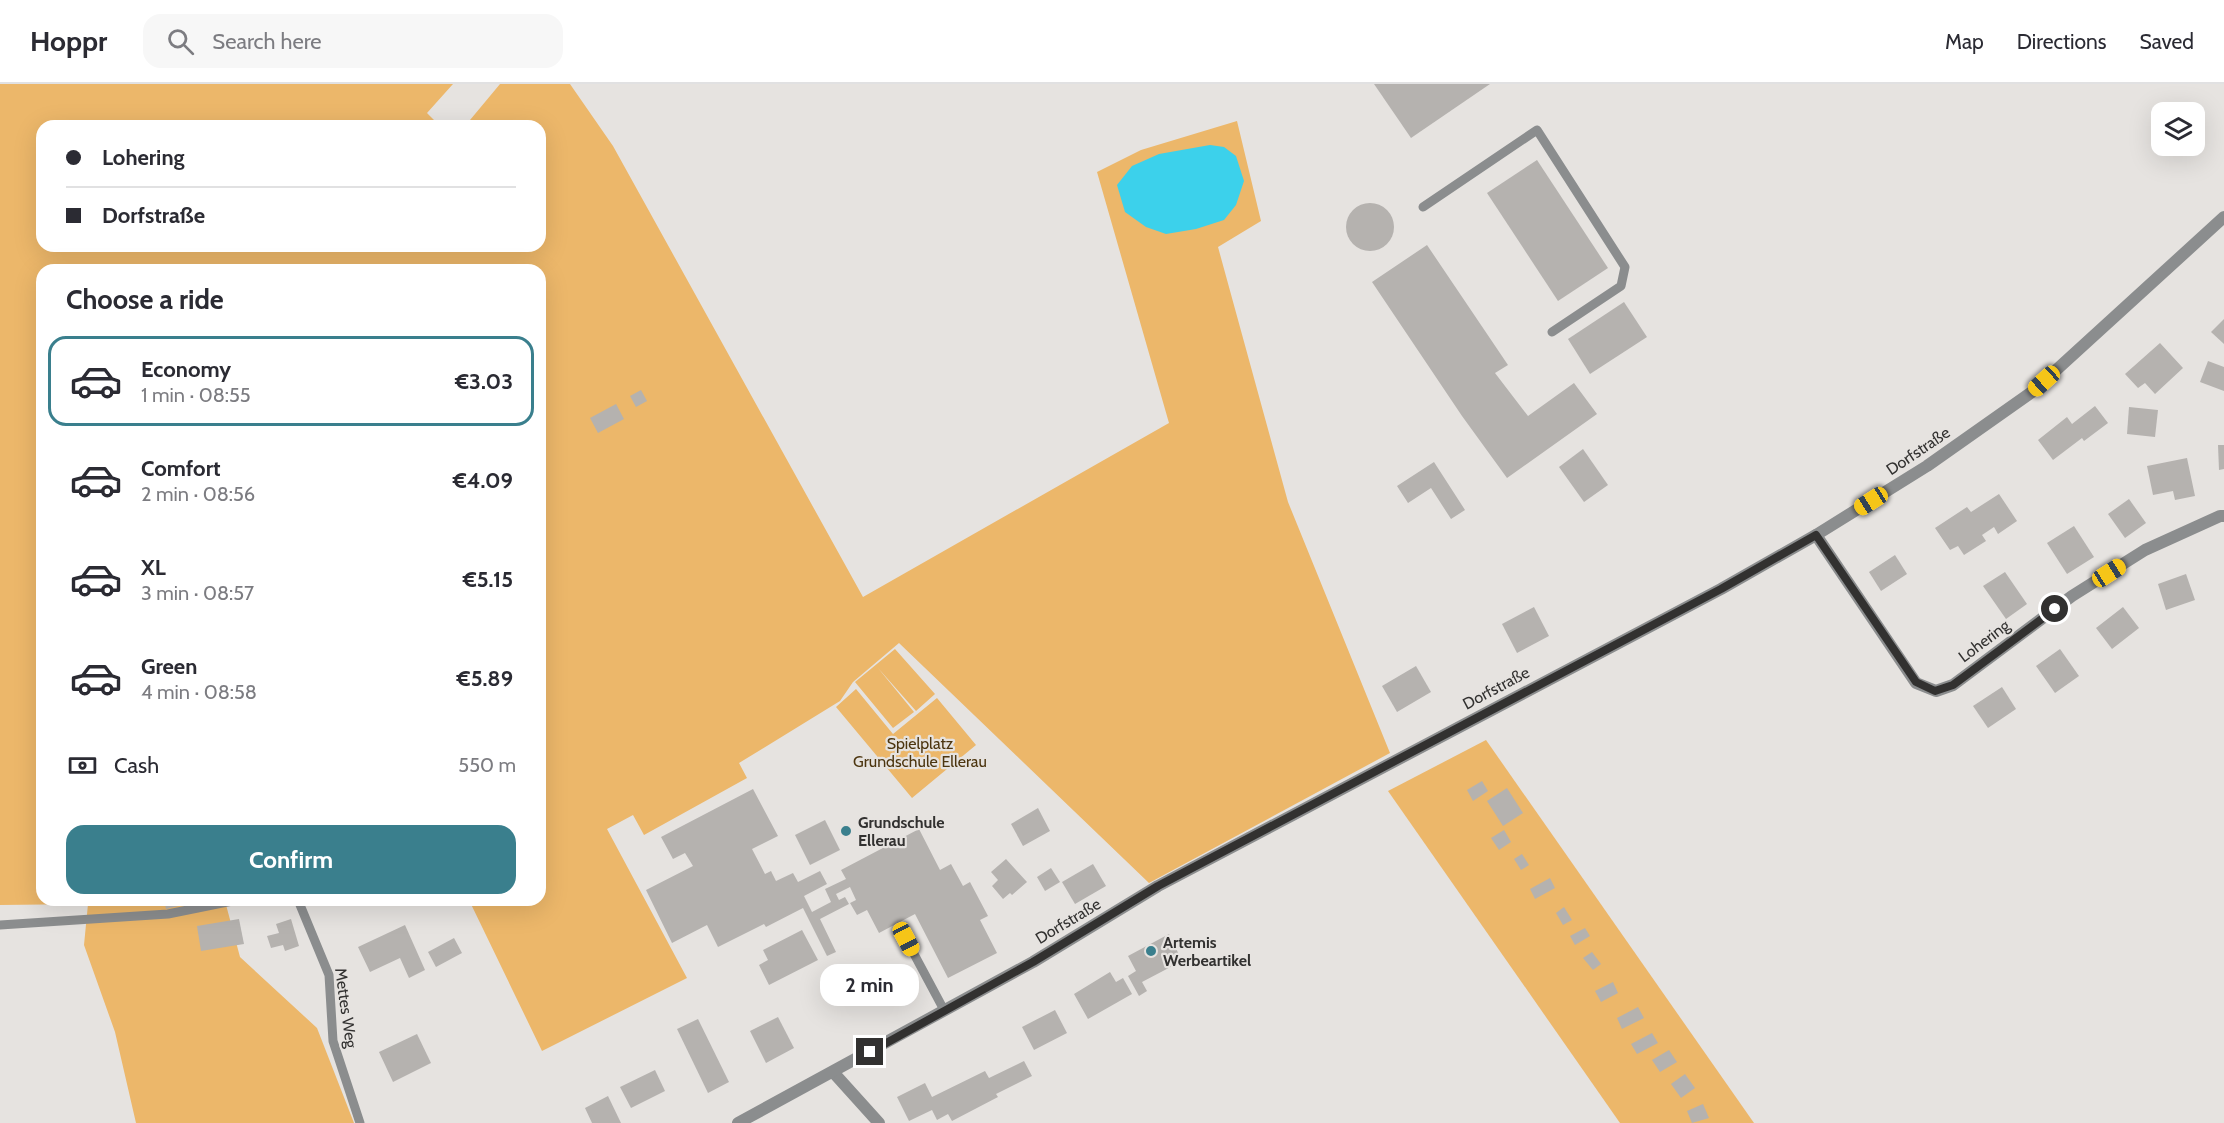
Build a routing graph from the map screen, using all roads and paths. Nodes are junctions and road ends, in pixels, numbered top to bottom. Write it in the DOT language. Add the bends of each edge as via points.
graph roads {
  1 [pos="1423,207"];
  2 [pos="2224,217"];
  3 [pos="1552,332"];
  4 [pos="2224,516"];
  5 [pos="1816,535"];
  6 [pos="207,906"];
  7 [pos="300,906"];
  8 [pos="0,925"];
  9 [pos="906,939"];
  10 [pos="944,1010"];
  11 [pos="833,1072"];
  12 [pos="360,1123"];
  13 [pos="738,1123"];
  14 [pos="879,1123"];
  1 -- 3 [label="lane" via="1538,129 1625,267 1621,286"];
  2 -- 5 [label="street, Dorfstraße" via="2032,392 1927,466"];
  4 -- 5 [label="street, Lohering" via="2145,550 2072,596 1953,685 1935,691 1916,682"];
  5 -- 10 [label="street, Dorfstraße" via="1158,886 1033,962"];
  6 -- 8 [label="lane" via="168,914"];
  7 -- 12 [label="lane, Mettes Weg" via="329,975 333,1041"];
  9 -- 10 [label="lane"];
  10 -- 11 [label="street, Dorfstraße"];
  11 -- 13 [label="street, Dorfstraße"];
  11 -- 14 [label="street"];
}
